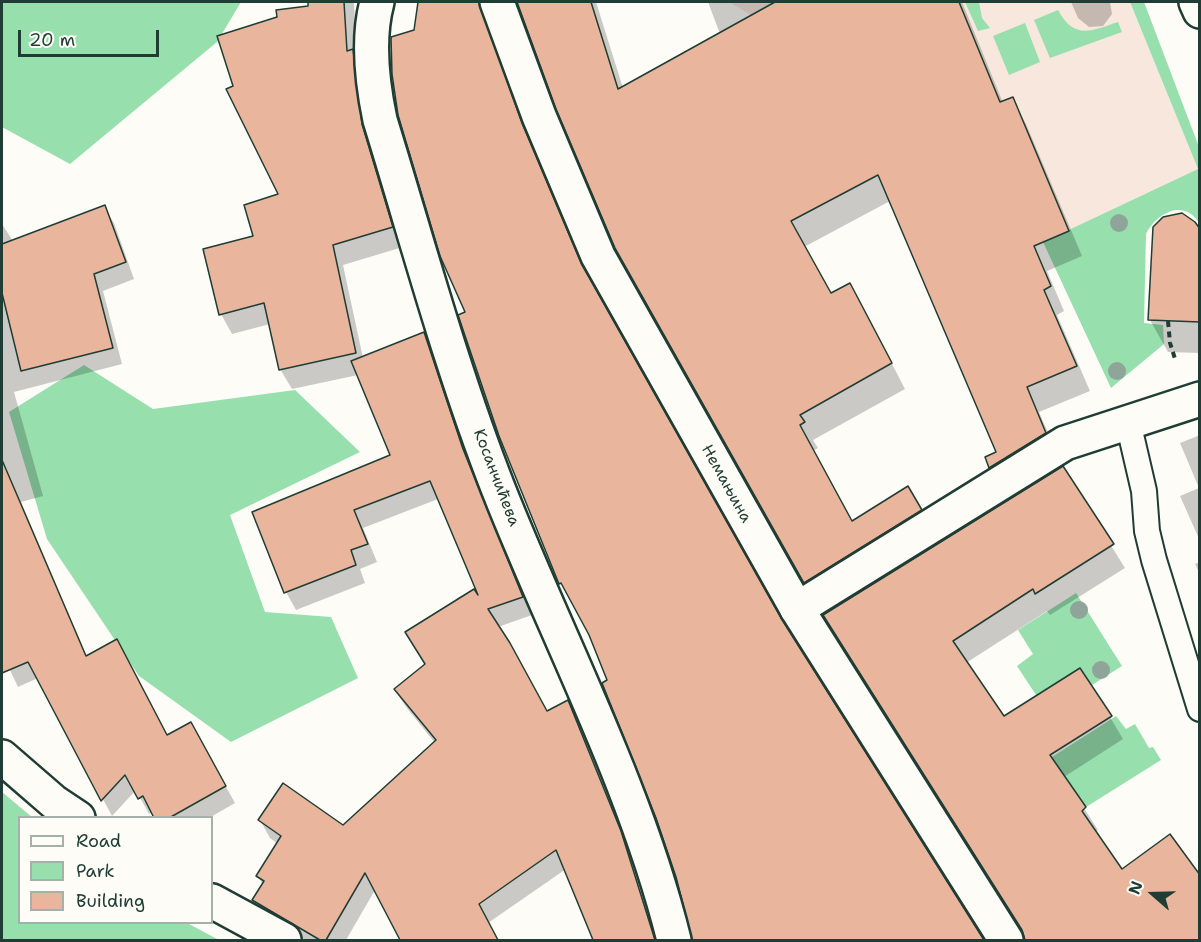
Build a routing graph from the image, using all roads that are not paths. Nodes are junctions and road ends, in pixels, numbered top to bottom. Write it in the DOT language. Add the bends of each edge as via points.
graph roads {
  1 [pos="377,2"];
  2 [pos="497,2"];
  3 [pos="1196,2"];
  4 [pos="1200,11"];
  5 [pos="1200,399"];
  6 [pos="1128,422"];
  7 [pos="797,609"];
  8 [pos="1200,709"];
  9 [pos="2,757"];
  10 [pos="75,816"];
  11 [pos="213,902"];
  12 [pos="284,940"];
  13 [pos="674,940"];
  14 [pos="1006,940"];
  1 -- 13 [label="street, Косанчићева" via="373,88 440,324 497,486 646,844"];
  2 -- 7 [label="street, Немањина" via="539,116 598,256"];
  3 -- 4 [label="street"];
  5 -- 6 [label="street"];
  6 -- 7 [label="street" via="1065,443"];
  6 -- 8 [label="lane" via="1154,560"];
  7 -- 14 [label="street, Немањина"];
  9 -- 10 [label="street"];
  11 -- 12 [label="street"];
}
